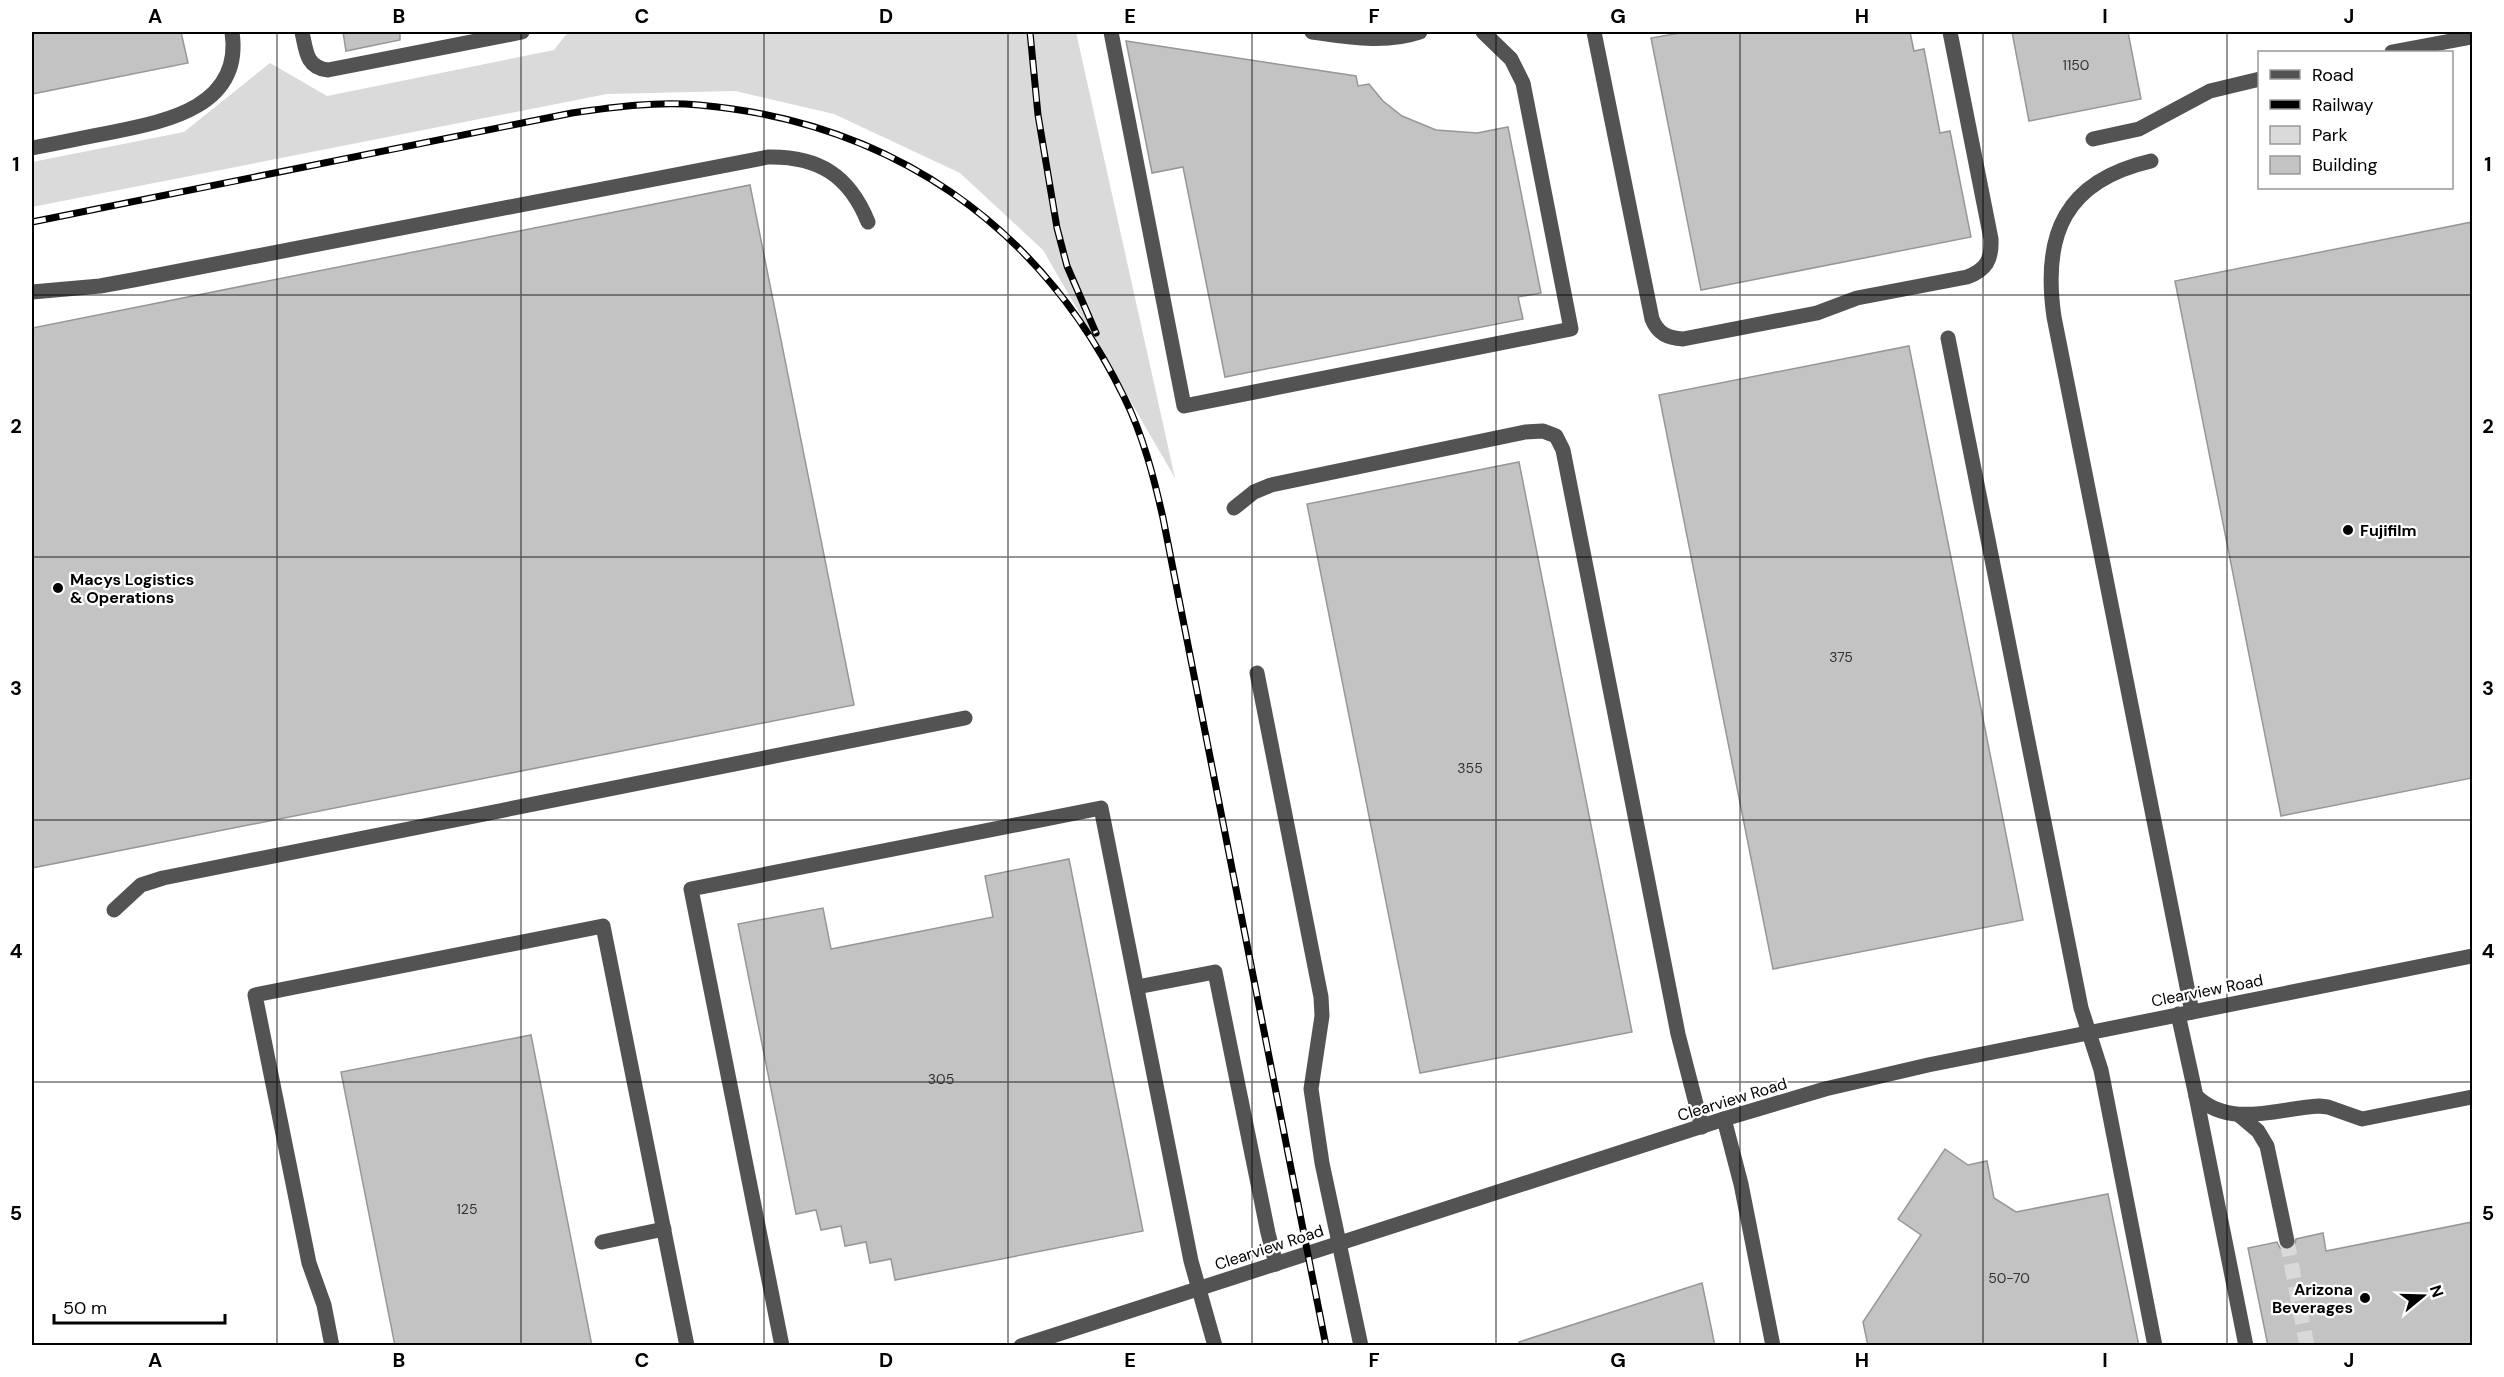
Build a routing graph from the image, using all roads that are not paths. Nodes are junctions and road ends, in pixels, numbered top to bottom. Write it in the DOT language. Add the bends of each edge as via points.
graph roads {
  1 [pos="232,32"];
  2 [pos="302,32"];
  3 [pos="522,32"];
  4 [pos="1111,32"];
  5 [pos="1312,32"];
  6 [pos="1420,32"];
  7 [pos="1483,32"];
  8 [pos="1594,32"];
  9 [pos="1950,32"];
  10 [pos="2472,37"];
  11 [pos="2397,51"];
  12 [pos="2258,79"];
  13 [pos="2093,139"];
  14 [pos="32,148"];
  15 [pos="2151,161"];
  16 [pos="868,222"];
  17 [pos="32,292"];
  18 [pos="1948,338"];
  19 [pos="1234,508"];
  20 [pos="1257,673"];
  21 [pos="965,718"];
  22 [pos="114,910"];
  23 [pos="2472,956"];
  24 [pos="1137,987"];
  25 [pos="2185,1013"];
  26 [pos="2089,1032"];
  27 [pos="2196,1096"];
  28 [pos="2472,1097"];
  29 [pos="2239,1115"];
  30 [pos="1724,1119"];
  31 [pos="1702,1127"];
  32 [pos="664,1229"];
  33 [pos="2287,1241"];
  34 [pos="602,1242"];
  35 [pos="1340,1244"];
  36 [pos="1276,1264"];
  37 [pos="1197,1289"];
  38 [pos="332,1346"];
  39 [pos="687,1346"];
  40 [pos="782,1346"];
  41 [pos="1021,1346"];
  42 [pos="1215,1346"];
  43 [pos="1361,1346"];
  44 [pos="1773,1346"];
  45 [pos="2156,1346"];
  46 [pos="2246,1346"];
  1 -- 14 [label="street" via="232,58 225,76 198,107 156,123"];
  2 -- 3 [label="street" via="306,54 316,68 335,69"];
  4 -- 7 [label="street" via="1184,406 1571,329 1522,83 1510,59"];
  5 -- 6 [label="street" via="1379,38"];
  8 -- 9 [label="street" via="1650,311 1659,331 1670,338 1683,339 1817,313 1857,298 1967,277 1988,264 1991,239"];
  10 -- 11 [label="street"];
  12 -- 13 [label="street" via="2205,93 2139,129"];
  15 -- 25 [label="street" via="2108,176 2074,203 2054,243 2050,279"];
  16 -- 17 [label="street" via="857,198 840,178 805,161 768,157 133,280"];
  18 -- 26 [label="street" via="2080,1008"];
  19 -- 31 [label="street" via="1254,492 1271,485 1525,432 1543,431 1556,436 1563,450 1678,1034"];
  20 -- 35 [label="street" via="1321,997 1322,1016 1311,1089"];
  21 -- 22 [label="street" via="163,878 141,885"];
  23 -- 25 [label="street, Clearview Road"];
  24 -- 36 [label="street" via="1215,972"];
  24 -- 37 [label="street"];
  24 -- 40 [label="street" via="1101,808 691,889"];
  25 -- 26 [label="street, Clearview Road"];
  25 -- 27 [label="street"];
  26 -- 30 [label="street, Clearview Road" via="1893,1072"];
  26 -- 45 [label="street" via="2101,1070"];
  27 -- 29 [label="street" via="2222,1111"];
  27 -- 46 [label="street"];
  28 -- 29 [label="street" via="2362,1119 2319,1106"];
  29 -- 33 [label="street" via="2258,1131 2267,1146"];
  30 -- 31 [label="street, Clearview Road"];
  30 -- 44 [label="street"];
  31 -- 35 [label="street, Clearview Road"];
  32 -- 34 [label="street"];
  32 -- 38 [label="street" via="603,926 255,995 309,1263 324,1305"];
  32 -- 39 [label="street"];
  35 -- 36 [label="street, Clearview Road"];
  35 -- 43 [label="street"];
  36 -- 37 [label="street, Clearview Road"];
  37 -- 41 [label="street, Clearview Road"];
  37 -- 42 [label="street"];
}
